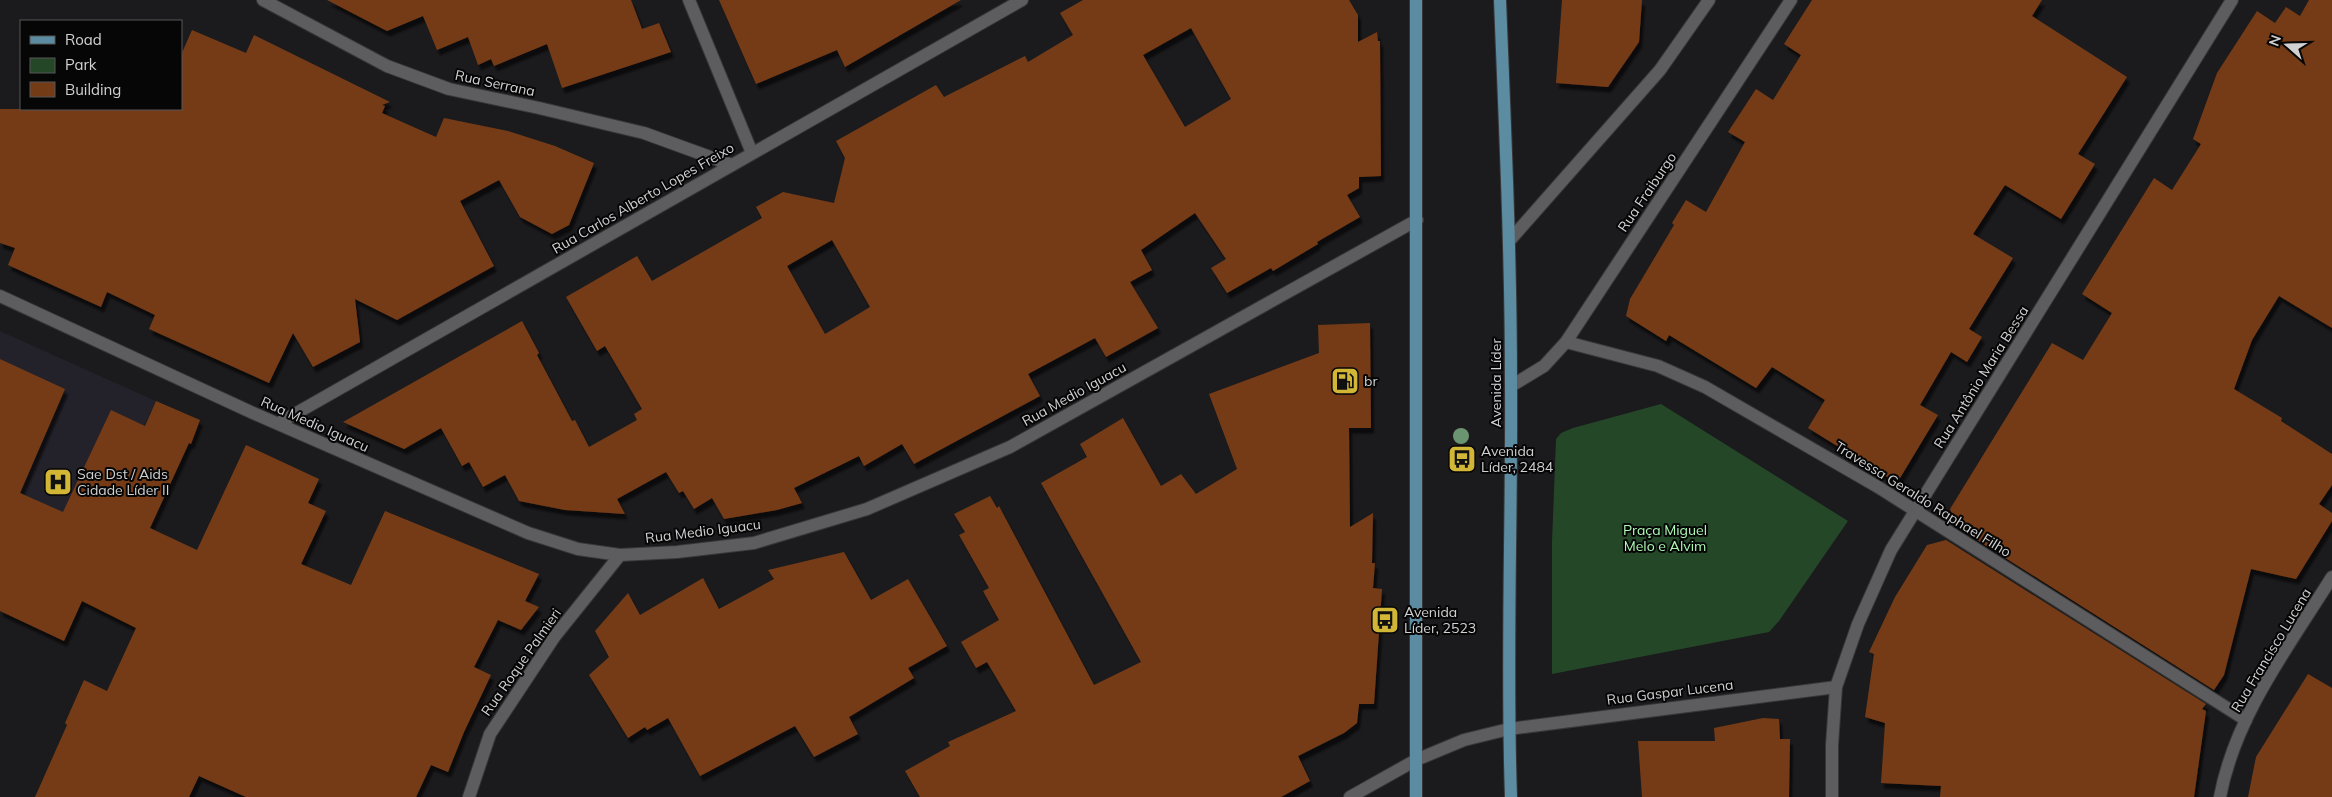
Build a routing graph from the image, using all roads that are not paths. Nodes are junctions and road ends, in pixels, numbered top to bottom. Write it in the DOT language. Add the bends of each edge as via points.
graph roads {
  1 [pos="263,0"];
  2 [pos="689,0"];
  3 [pos="1022,0"];
  4 [pos="1416,0"];
  5 [pos="1500,0"];
  6 [pos="1709,0"];
  7 [pos="1791,0"];
  8 [pos="2232,0"];
  9 [pos="752,154"];
  10 [pos="732,165"];
  11 [pos="1417,220"];
  12 [pos="1510,240"];
  13 [pos="0,296"];
  14 [pos="1566,342"];
  15 [pos="1511,386"];
  16 [pos="279,423"];
  17 [pos="1916,511"];
  18 [pos="620,556"];
  19 [pos="2332,577"];
  20 [pos="1836,687"];
  21 [pos="2246,720"];
  22 [pos="1508,729"];
  23 [pos="1416,760"];
  24 [pos="469,797"];
  25 [pos="1350,797"];
  26 [pos="1416,797"];
  27 [pos="1511,797"];
  28 [pos="1832,797"];
  29 [pos="2220,797"];
  1 -- 10 [label="street, Rua Serrana" via="387,66 449,90 644,133"];
  2 -- 9 [label="street"];
  3 -- 9 [label="street, Rua Carlos Alberto Lopes Freixo"];
  4 -- 11 [label="main road"];
  5 -- 12 [label="main road, Avenida Líder"];
  6 -- 12 [label="street" via="1660,70"];
  7 -- 14 [label="street, Rua Fraiburgo"];
  8 -- 17 [label="street, Rua Antônio Maria Bessa"];
  9 -- 10 [label="street, Rua Carlos Alberto Lopes Freixo"];
  10 -- 16 [label="street, Rua Carlos Alberto Lopes Freixo"];
  11 -- 18 [label="street, Rua Medio Iguacu" via="1010,446 868,509 754,543"];
  11 -- 23 [label="main road"];
  12 -- 15 [label="main road, Avenida Líder"];
  13 -- 16 [label="street, Rua Medio Iguacu"];
  14 -- 15 [label="street, Rua Fraiburgo" via="1544,366"];
  14 -- 17 [label="street, Travessa Geraldo Raphael Filho" via="1658,366 1705,387"];
  15 -- 22 [label="main road, Avenida Líder"];
  16 -- 18 [label="street, Rua Medio Iguacu" via="528,533 578,549"];
  17 -- 20 [label="street, Rua Antônio Maria Bessa" via="1891,550 1858,624"];
  17 -- 21 [label="street, Travessa Geraldo Raphael Filho"];
  18 -- 24 [label="street, Rua Roque Palmieri" via="555,636 490,734"];
  19 -- 21 [label="street, Rua Francisco Lucena"];
  20 -- 22 [label="street, Rua Gaspar Lucena"];
  20 -- 28 [label="street, Rua Antônio Maria Bessa"];
  21 -- 29 [label="street, Rua Francisco Lucena" via="2225,770"];
  22 -- 23 [label="street, Rua Gaspar Lucena" via="1464,740"];
  22 -- 27 [label="main road, Avenida Líder"];
  23 -- 25 [label="street, Rua Gaspar Lucena"];
  23 -- 26 [label="main road"];
}
